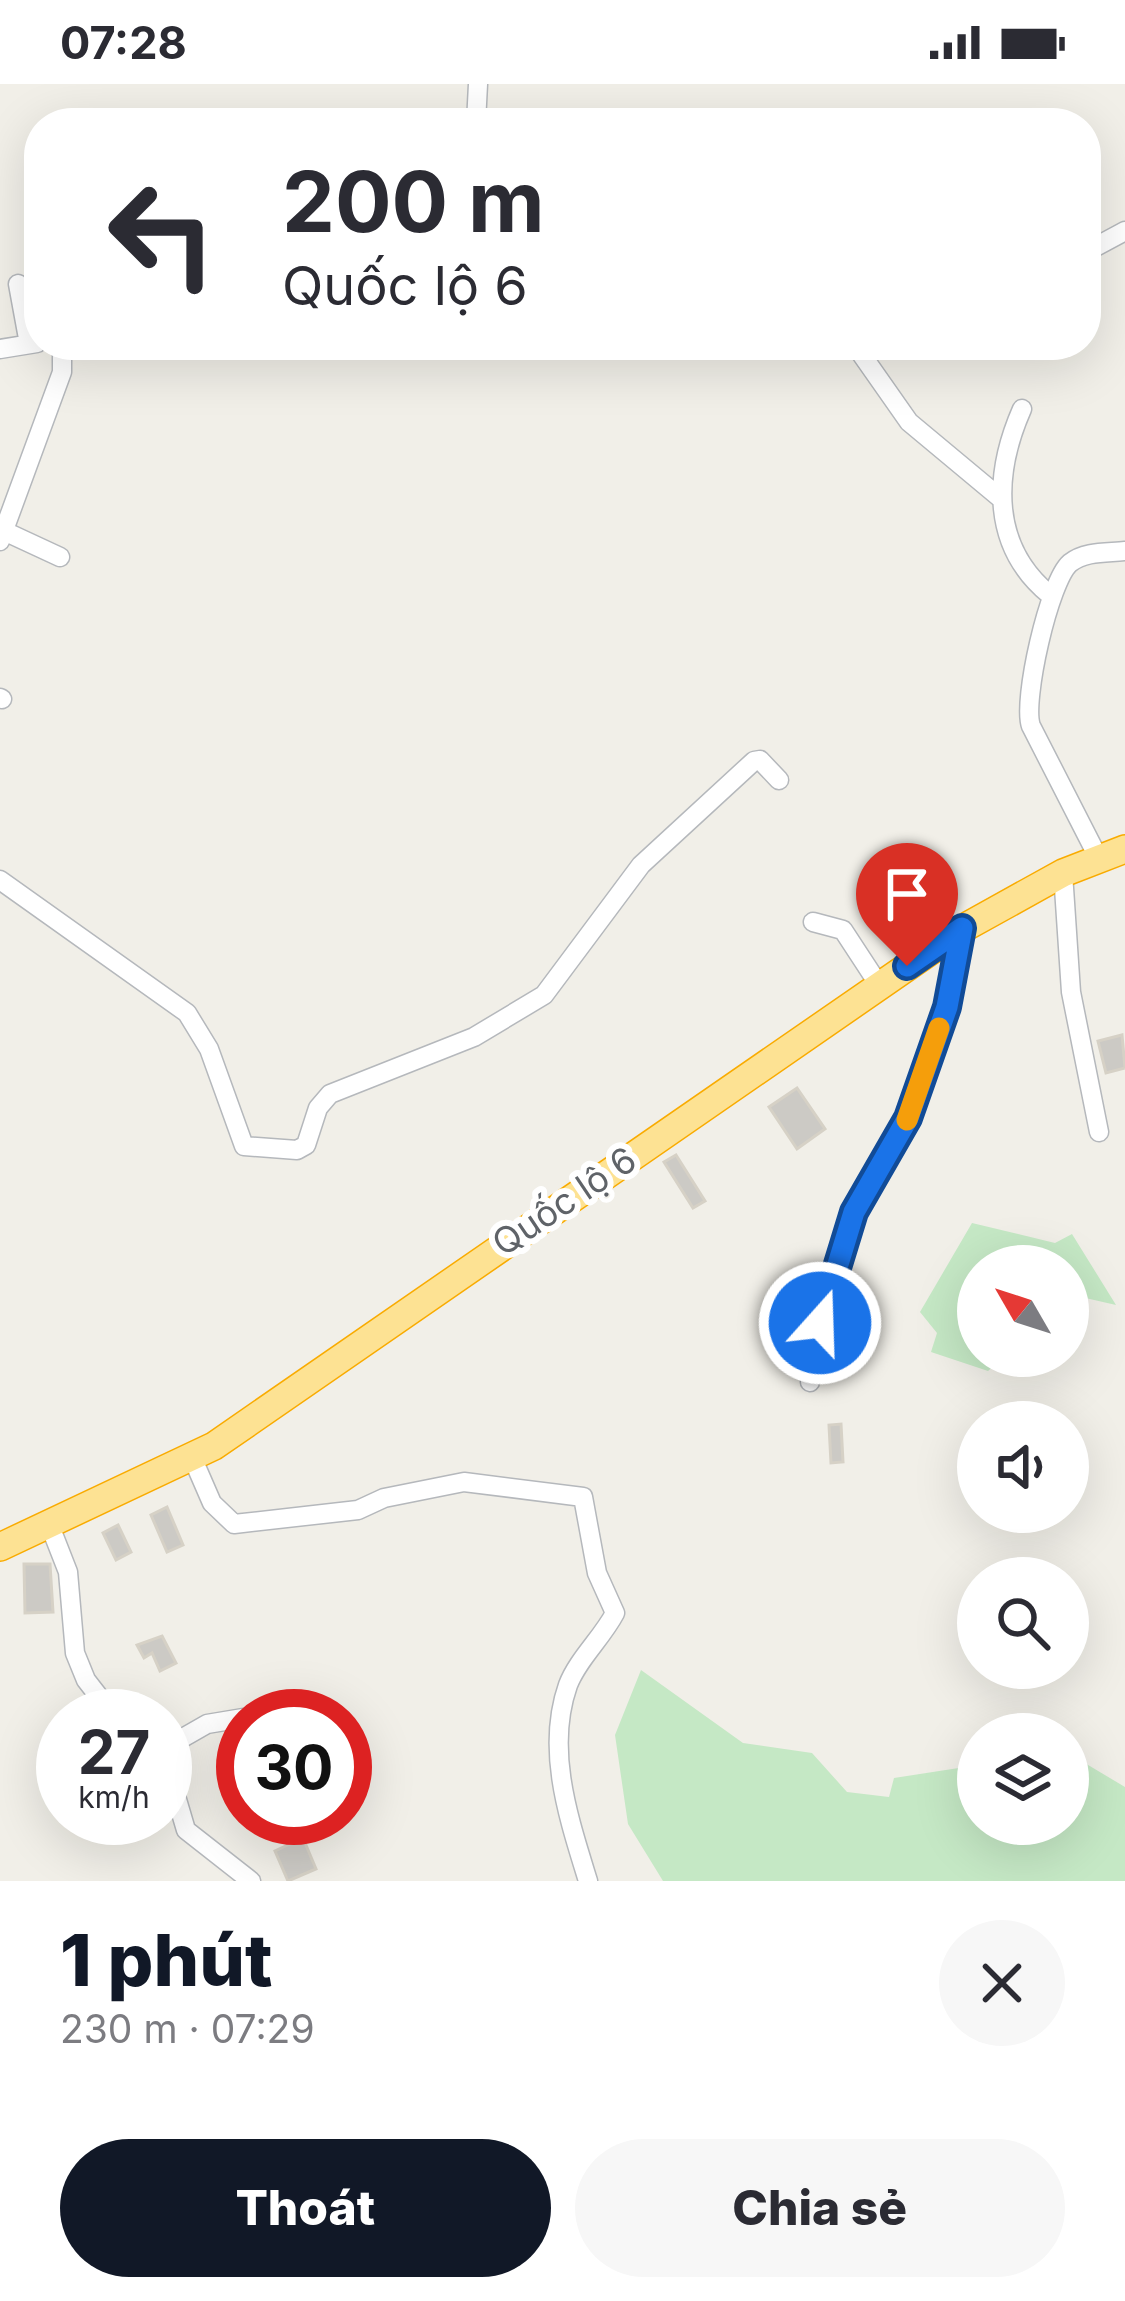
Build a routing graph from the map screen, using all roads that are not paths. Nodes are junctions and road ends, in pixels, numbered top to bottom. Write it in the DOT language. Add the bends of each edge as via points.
graph roads {
  1 [pos="18,284"];
  2 [pos="24,306"];
  3 [pos="62,360"];
  4 [pos="865,360"];
  5 [pos="1022,410"];
  6 [pos="999,497"];
  7 [pos="2,536"];
  8 [pos="1125,551"];
  9 [pos="60,557"];
  10 [pos="1050,595"];
  11 [pos="779,780"];
  12 [pos="1112,854"];
  13 [pos="1063,873"];
  14 [pos="0,880"];
  15 [pos="813,922"];
  16 [pos="962,928"];
  17 [pos="879,985"];
  18 [pos="1099,1132"];
  19 [pos="810,1382"];
  20 [pos="192,1457"];
  21 [pos="50,1526"];
  22 [pos="0,1547"];
  23 [pos="93,1689"];
  24 [pos="192,1835"];
  25 [pos="251,1881"];
  26 [pos="588,1881"];
  1 -- 2 [label="street"];
  3 -- 7 [label="street"];
  4 -- 6 [label="street" via="908,422"];
  5 -- 6 [label="street"];
  6 -- 10 [label="street" via="1014,555"];
  7 -- 9 [label="street"];
  8 -- 10 [label="street" via="1080,556"];
  10 -- 12 [label="street" via="1028,719"];
  11 -- 14 [label="street" via="754,761 640,865 544,995 474,1037 330,1094 307,1145 297,1150 244,1146 188,1013"];
  12 -- 13 [label="highway, Quốc lộ 6"];
  13 -- 16 [label="highway, Quốc lộ 6"];
  13 -- 18 [label="street" via="1071,992"];
  15 -- 17 [label="street" via="843,930"];
  16 -- 17 [label="highway, Quốc lộ 6"];
  16 -- 19 [label="street" via="947,1007 908,1118 850,1223 813,1343"];
  17 -- 20 [label="highway, Quốc lộ 6"];
  20 -- 21 [label="highway, Quốc lộ 6"];
  20 -- 26 [label="street" via="212,1503 234,1524 358,1510 464,1482 583,1497 597,1573 615,1613 569,1683 564,1705 563,1803"];
  21 -- 22 [label="highway, Quốc lộ 6"];
  21 -- 23 [label="street" via="68,1572 75,1653"];
  24 -- 25 [label="street"];
}
